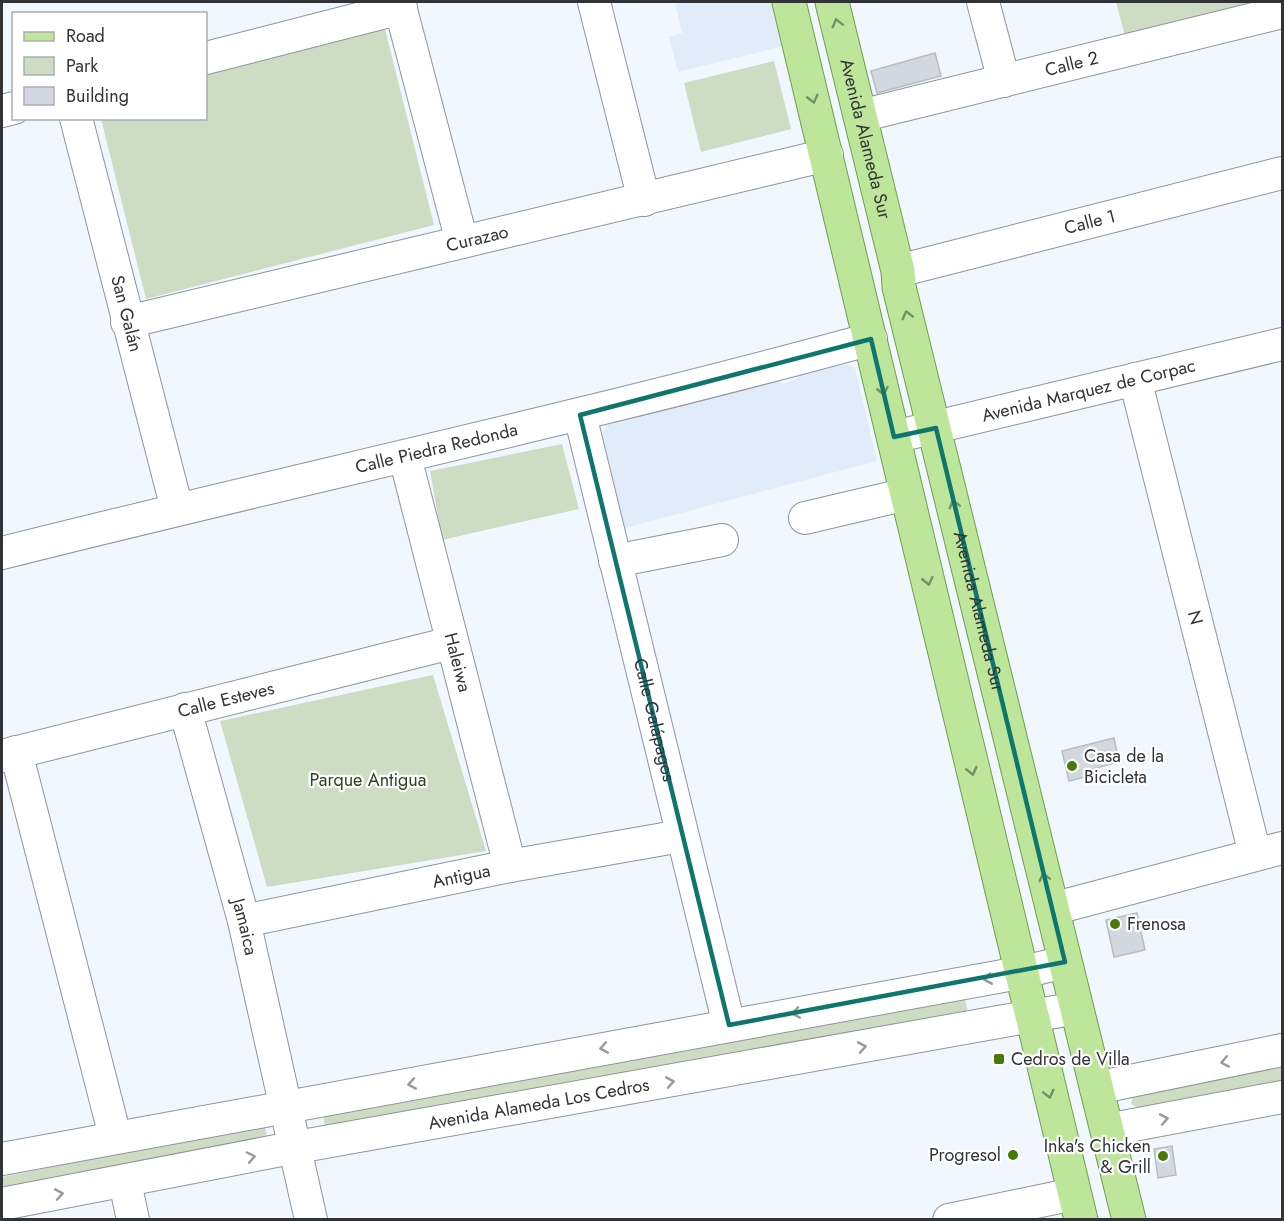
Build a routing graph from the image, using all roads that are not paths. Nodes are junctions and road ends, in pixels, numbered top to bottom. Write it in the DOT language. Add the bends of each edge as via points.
graph roads {
  1 [pos="594,2"];
  2 [pos="789,2"];
  3 [pos="832,2"];
  4 [pos="983,2"];
  5 [pos="400,5"];
  6 [pos="1282,12"];
  7 [pos="207,58"];
  8 [pos="1004,81"];
  9 [pos="860,116"];
  10 [pos="76,120"];
  11 [pos="827,155"];
  12 [pos="1282,173"];
  13 [pos="644,200"];
  14 [pos="462,242"];
  15 [pos="898,271"];
  16 [pos="127,322"];
  17 [pos="871,339"];
  18 [pos="1282,344"];
  19 [pos="1135,379"];
  20 [pos="580,415"];
  21 [pos="936,428"];
  22 [pos="894,437"];
  23 [pos="405,457"];
  24 [pos="908,494"];
  25 [pos="177,509"];
  26 [pos="805,518"];
  27 [pos="722,540"];
  28 [pos="2,553"];
  29 [pos="615,561"];
  30 [pos="451,643"];
  31 [pos="185,709"];
  32 [pos="9,754"];
  33 [pos="681,836"];
  34 [pos="1269,851"];
  35 [pos="510,866"];
  36 [pos="1052,909"];
  37 [pos="244,921"];
  38 [pos="1065,962"];
  39 [pos="1019,973"];
  40 [pos="1077,1008"];
  41 [pos="1030,1017"];
  42 [pos="729,1025"];
  43 [pos="1282,1050"];
  44 [pos="1096,1088"];
  45 [pos="1282,1097"];
  46 [pos="288,1107"];
  47 [pos="1107,1130"];
  48 [pos="115,1136"];
  49 [pos="297,1147"];
  50 [pos="2,1159"];
  51 [pos="125,1182"];
  52 [pos="2,1204"];
  53 [pos="1077,1207"];
  54 [pos="133,1220"];
  55 [pos="311,1220"];
  56 [pos="949,1220"];
  57 [pos="1129,1220"];
  1 -- 13 [label="street"];
  2 -- 11 [label="main road, one-way"];
  9 -- 3 [label="main road, Avenida Alameda Sur, one-way"];
  4 -- 8 [label="street"];
  5 -- 7 [label="street"];
  5 -- 14 [label="street"];
  6 -- 8 [label="street, Calle 2"];
  8 -- 9 [label="street, Calle 2"];
  9 -- 15 [label="main road, Avenida Alameda Sur"];
  10 -- 16 [label="street, San Galán"];
  11 -- 13 [label="street, Curazao"];
  11 -- 17 [label="main road"];
  12 -- 15 [label="street, Calle 1"];
  13 -- 14 [label="street, Curazao"];
  14 -- 16 [label="street, Curazao"];
  21 -- 15 [label="main road, Avenida Alameda Sur, one-way"];
  16 -- 25 [label="street, San Galán"];
  17 -- 20 [label="street, Calle Piedra Redonda"];
  17 -- 22 [label="main road, one-way"];
  18 -- 19 [label="street, Avenida Marquez de Corpac"];
  19 -- 21 [label="street, Avenida Marquez de Corpac"];
  19 -- 34 [label="street, N"];
  20 -- 23 [label="street, Calle Piedra Redonda"];
  20 -- 29 [label="street, Calle Galápagos"];
  21 -- 22 [label="street, Avenida Marquez de Corpac"];
  36 -- 21 [label="main road, Avenida Alameda Sur, one-way"];
  22 -- 24 [label="main road"];
  23 -- 25 [label="street, Calle Piedra Redonda"];
  23 -- 30 [label="street, Haleiwa"];
  24 -- 26 [label="street"];
  24 -- 39 [label="main road, one-way"];
  25 -- 28 [label="street, Calle Piedra Redonda"];
  27 -- 29 [label="street"];
  29 -- 33 [label="street, Calle Galápagos"];
  30 -- 31 [label="street, Calle Esteves"];
  30 -- 35 [label="street, Haleiwa"];
  31 -- 32 [label="street, Calle Esteves"];
  31 -- 37 [label="street, Jamaica"];
  32 -- 48 [label="street"];
  33 -- 35 [label="street, Antigua"];
  33 -- 42 [label="street, Calle Galápagos"];
  34 -- 36 [label="street"];
  35 -- 37 [label="street, Antigua"];
  36 -- 38 [label="main road, Avenida Alameda Sur"];
  37 -- 46 [label="street, Jamaica"];
  38 -- 39 [label="street"];
  38 -- 40 [label="main road, Avenida Alameda Sur"];
  39 -- 41 [label="main road"];
  39 -- 42 [label="street, one-way"];
  40 -- 41 [label="street, Avenida Alameda Los Cedros"];
  40 -- 44 [label="main road, Avenida Alameda Sur"];
  49 -- 41 [label="street, Avenida Alameda Los Cedros, one-way"];
  41 -- 53 [label="main road, one-way"];
  42 -- 46 [label="street, one-way"];
  43 -- 44 [label="street, one-way"];
  44 -- 47 [label="main road, Avenida Alameda Sur"];
  47 -- 45 [label="street, one-way"];
  46 -- 48 [label="street"];
  46 -- 49 [label="street, Jamaica"];
  47 -- 57 [label="main road, Avenida Alameda Sur"];
  48 -- 50 [label="street"];
  51 -- 49 [label="street, Avenida Alameda Los Cedros, one-way"];
  49 -- 55 [label="street, Jamaica"];
  52 -- 51 [label="street, Avenida Alameda Los Cedros, one-way"];
  51 -- 54 [label="street"];
  53 -- 56 [label="street"];
}
